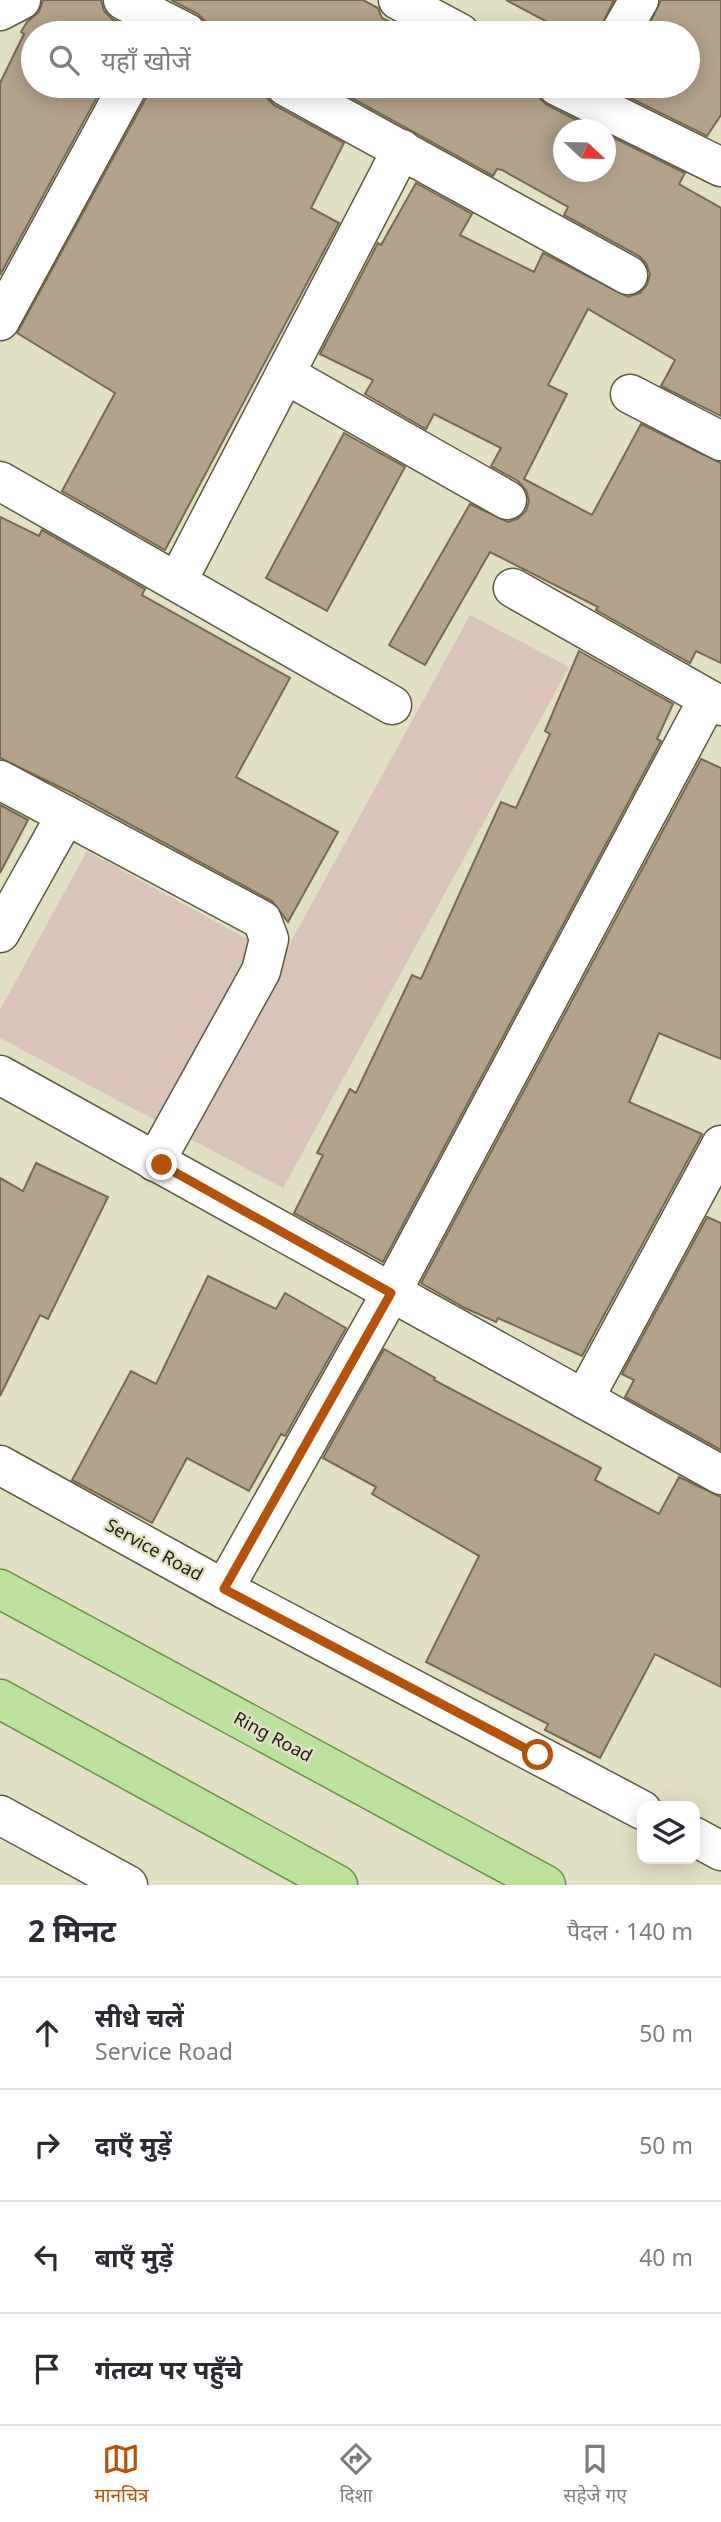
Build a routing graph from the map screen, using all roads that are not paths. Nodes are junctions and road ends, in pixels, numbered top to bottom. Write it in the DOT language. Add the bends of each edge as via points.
graph roads {
  1 [pos="20,0"];
  2 [pos="398,0"];
  3 [pos="639,0"];
  4 [pos="0,11"];
  5 [pos="437,21"];
  6 [pos="627,21"];
  7 [pos="121,98"];
  8 [pos="307,98"];
  9 [pos="591,98"];
  10 [pos="402,149"];
  11 [pos="721,167"];
  12 [pos="628,275"];
  13 [pos="0,321"];
  14 [pos="285,374"];
  15 [pos="631,394"];
  16 [pos="721,442"];
  17 [pos="0,481"];
  18 [pos="507,500"];
  19 [pos="177,582"];
  20 [pos="513,587"];
  21 [pos="715,702"];
  22 [pos="392,705"];
  23 [pos="0,780"];
  24 [pos="66,815"];
  25 [pos="0,933"];
  26 [pos="0,1075"];
  27 [pos="721,1145"];
  28 [pos="155,1162"];
  29 [pos="391,1293"];
  30 [pos="584,1399"];
  31 [pos="0,1465"];
  32 [pos="721,1475"];
  33 [pos="0,1589"];
  34 [pos="224,1589"];
  35 [pos="0,1699"];
  36 [pos="637,1807"];
  37 [pos="0,1815"];
  38 [pos="700,1840"];
  39 [pos="721,1851"];
  40 [pos="128,1885"];
  41 [pos="338,1885"];
  42 [pos="546,1885"];
  1 -- 4 [label="street"];
  2 -- 5 [label="street"];
  3 -- 6 [label="street"];
  7 -- 13 [label="street"];
  8 -- 10 [label="street"];
  9 -- 11 [label="street"];
  10 -- 12 [label="street"];
  10 -- 14 [label="street"];
  14 -- 18 [label="street"];
  14 -- 19 [label="street"];
  15 -- 16 [label="street"];
  17 -- 19 [label="street"];
  19 -- 22 [label="street"];
  20 -- 21 [label="street"];
  21 -- 29 [label="street"];
  23 -- 24 [label="street"];
  24 -- 25 [label="street"];
  24 -- 28 [label="street" via="262,920 269,939 261,971"];
  26 -- 28 [label="street"];
  27 -- 30 [label="street"];
  28 -- 29 [label="street"];
  29 -- 30 [label="street"];
  29 -- 34 [label="street"];
  30 -- 32 [label="street"];
  31 -- 34 [label="street, Service Road"];
  33 -- 42 [label="main road, Ring Road"];
  34 -- 36 [label="street, Service Road"];
  35 -- 41 [label="main road"];
  37 -- 40 [label="street"];
  38 -- 39 [label="street"];
}
